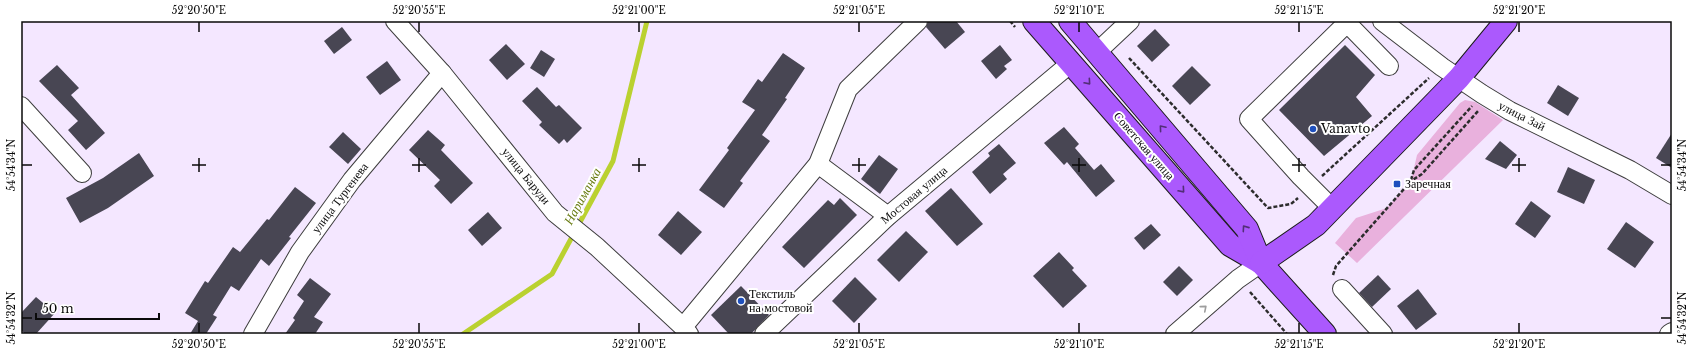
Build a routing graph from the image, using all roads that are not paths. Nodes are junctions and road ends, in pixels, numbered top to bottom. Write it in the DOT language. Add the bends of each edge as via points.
graph roads {
  1 [pos="395,21"];
  2 [pos="918,21"];
  3 [pos="1034,21"];
  4 [pos="1070,21"];
  5 [pos="1130,21"];
  6 [pos="1382,21"];
  7 [pos="1506,21"];
  8 [pos="1104,45"];
  9 [pos="1071,63"];
  10 [pos="1390,66"];
  11 [pos="442,73"];
  12 [pos="1451,73"];
  13 [pos="21,106"];
  14 [pos="818,164"];
  15 [pos="82,173"];
  16 [pos="1672,196"];
  17 [pos="1332,208"];
  18 [pos="888,216"];
  19 [pos="1261,263"];
  20 [pos="1342,290"];
  21 [pos="686,331"];
  22 [pos="1672,332"];
  23 [pos="253,334"];
  24 [pos="764,334"];
  25 [pos="1175,334"];
  26 [pos="1325,334"];
  27 [pos="1383,334"];
  28 [pos="1669,334"];
  1 -- 11 [label="street, улица Баруди"];
  2 -- 14 [label="street" via="848,89"];
  3 -- 9 [label="main road, Советская улица"];
  4 -- 8 [label="main road, Советская улица"];
  5 -- 8 [label="street"];
  6 -- 12 [label="street, улица Зай"];
  7 -- 12 [label="main road"];
  19 -- 8 [label="main road, Советская улица, one-way" via="1247,229"];
  9 -- 18 [label="street, Мостовая улица"];
  9 -- 19 [label="main road, Советская улица, one-way" via="1230,245"];
  10 -- 17 [label="street" via="1347,23 1249,119"];
  11 -- 21 [label="street, улица Баруди" via="555,213 597,247"];
  11 -- 23 [label="street, улица Тургенева" via="352,180 300,252"];
  12 -- 16 [label="street, улица Зай" via="1510,111 1630,170"];
  12 -- 17 [label="main road"];
  13 -- 15 [label="street"];
  14 -- 18 [label="street"];
  14 -- 21 [label="street"];
  17 -- 19 [label="main road" via="1316,226"];
  18 -- 24 [label="street, Мостовая улица"];
  25 -- 19 [label="street, one-way" via="1238,279"];
  19 -- 26 [label="main road, Советская улица"];
  20 -- 27 [label="street"];
  22 -- 28 [label="street"];
}
